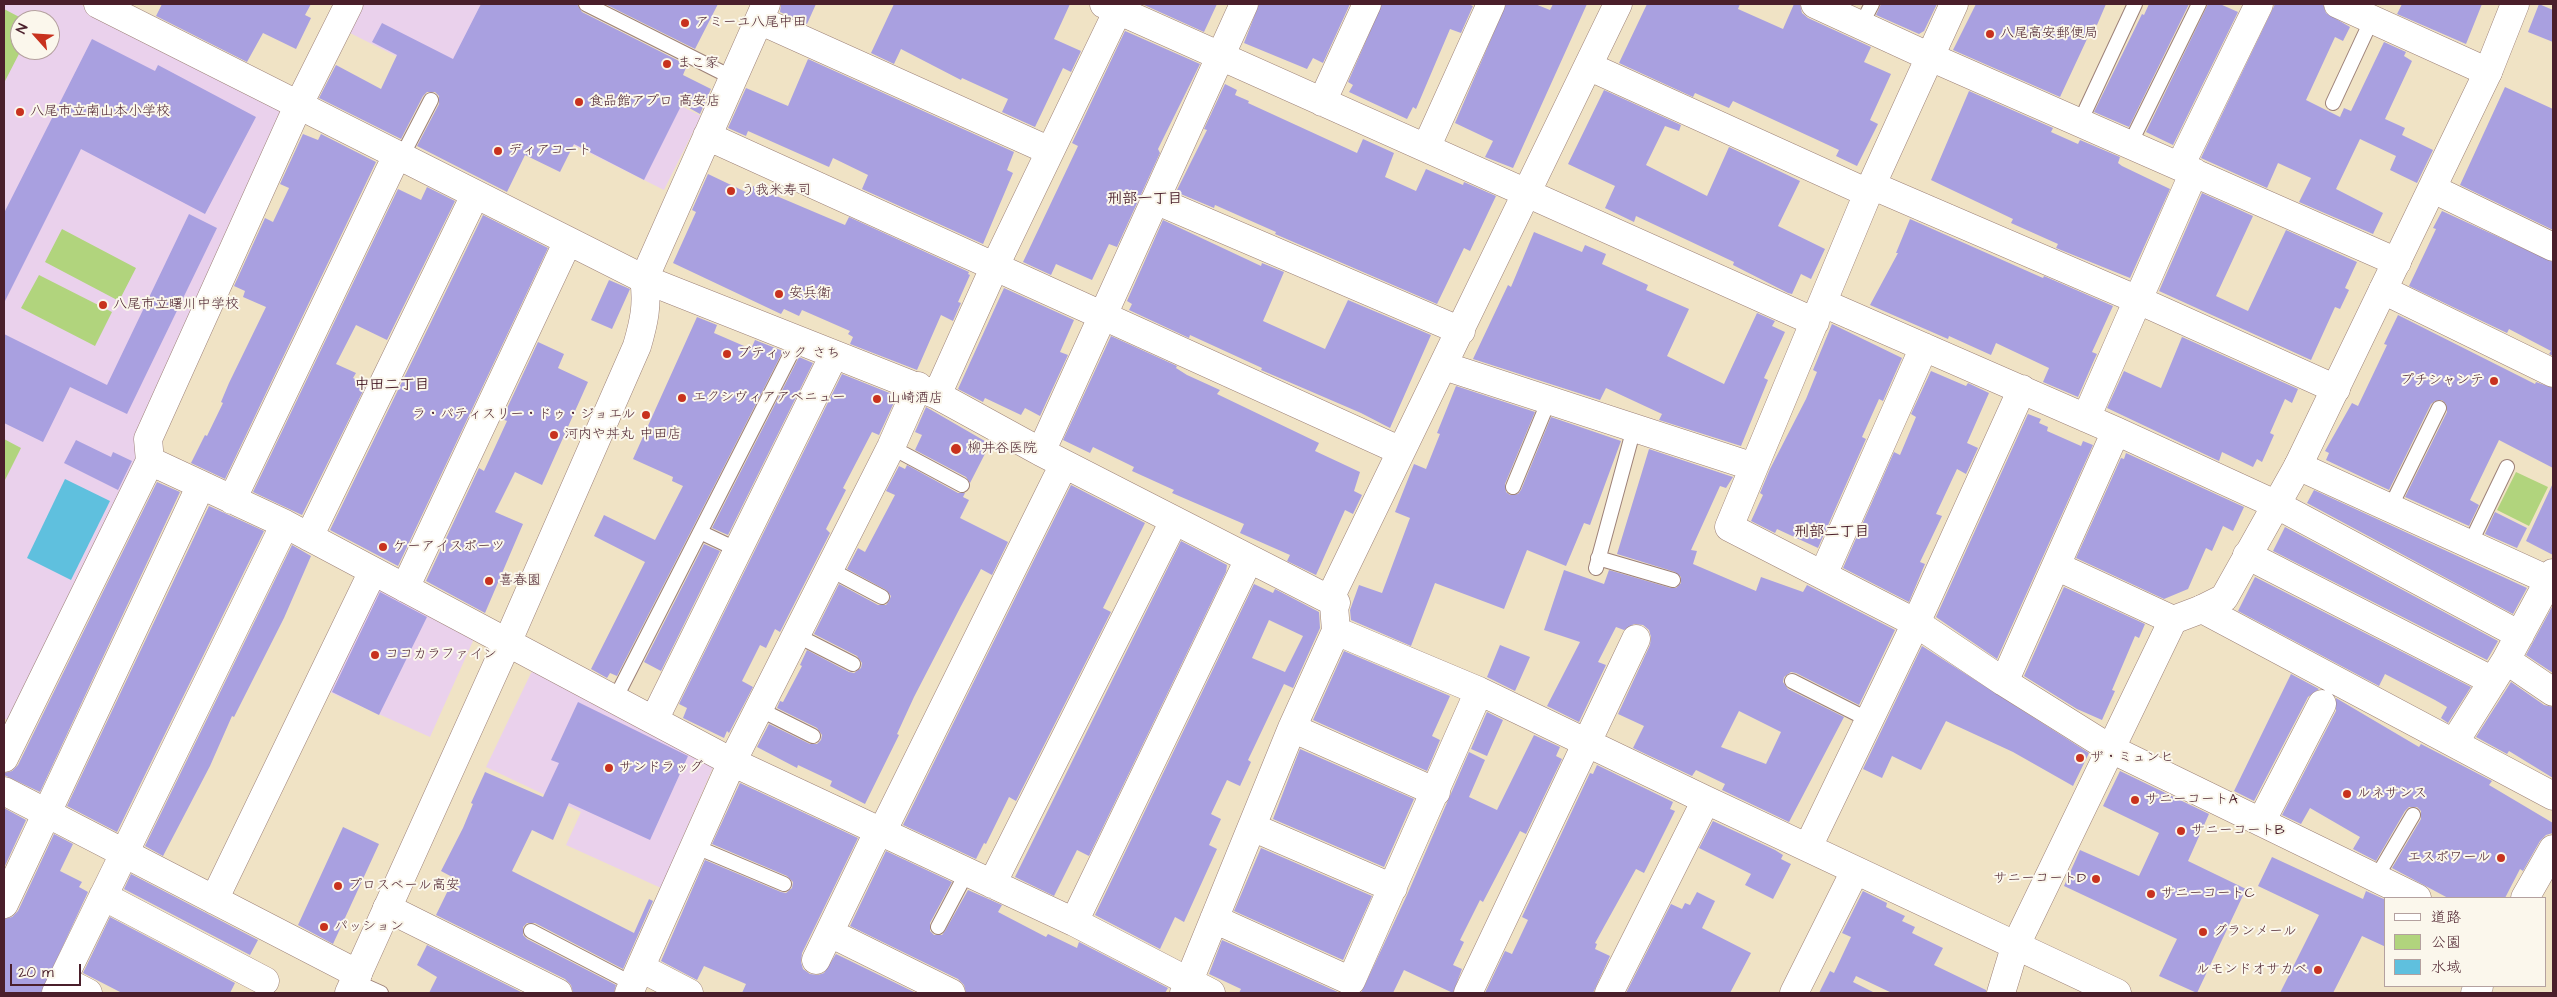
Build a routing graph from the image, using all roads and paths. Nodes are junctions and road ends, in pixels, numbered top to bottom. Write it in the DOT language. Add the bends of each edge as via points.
graph roads {
  1 [pos="98,4"];
  2 [pos="586,4"];
  3 [pos="1244,4"];
  4 [pos="1367,4"];
  5 [pos="1491,4"];
  6 [pos="1618,4"];
  7 [pos="1815,4"];
  8 [pos="1954,4"];
  9 [pos="2135,4"];
  10 [pos="2199,4"];
  11 [pos="2259,4"];
  12 [pos="2515,4"];
  13 [pos="2345,5"];
  14 [pos="341,6"];
  15 [pos="1114,6"];
  16 [pos="763,12"];
  17 [pos="1867,14"];
  18 [pos="2372,19"];
  19 [pos="1928,56"];
  20 [pos="1219,57"];
  21 [pos="1588,66"];
  22 [pos="2488,72"];
  23 [pos="733,78"];
  24 [pos="431,100"];
  25 [pos="1322,102"];
  26 [pos="2333,103"];
  27 [pos="298,106"];
  28 [pos="2080,122"];
  29 [pos="707,136"];
  30 [pos="2130,144"];
  31 [pos="1426,148"];
  32 [pos="1050,151"];
  33 [pos="399,156"];
  34 [pos="2187,169"];
  35 [pos="1870,189"];
  36 [pos="2433,189"];
  37 [pos="1527,193"];
  38 [pos="475,195"];
  39 [pos="1155,200"];
  40 [pos="568,241"];
  41 [pos="2553,247"];
  42 [pos="2397,262"];
  43 [pos="994,268"];
  44 [pos="644,279"];
  45 [pos="2383,290"];
  46 [pos="2138,300"];
  47 [pos="1819,312"];
  48 [pos="1102,316"];
  49 [pos="1460,331"];
  50 [pos="798,340"];
  51 [pos="1924,347"];
  52 [pos="834,355"];
  53 [pos="1444,366"];
  54 [pos="2553,373"];
  55 [pos="2022,389"];
  56 [pos="2336,389"];
  57 [pos="927,391"];
  58 [pos="1549,400"];
  59 [pos="2439,408"];
  60 [pos="2086,418"];
  61 [pos="1634,428"];
  62 [pos="2116,431"];
  63 [pos="891,447"];
  64 [pos="1401,451"];
  65 [pos="1052,458"];
  66 [pos="150,461"];
  67 [pos="2298,466"];
  68 [pos="2507,466"];
  69 [pos="1754,467"];
  70 [pos="201,485"];
  71 [pos="962,485"];
  72 [pos="1513,487"];
  73 [pos="232,500"];
  74 [pos="2277,505"];
  75 [pos="2390,508"];
  76 [pos="1174,521"];
  77 [pos="285,524"];
  78 [pos="700,532"];
  79 [pos="309,537"];
  80 [pos="2470,544"];
  81 [pos="738,550"];
  82 [pos="2247,555"];
  83 [pos="1249,559"];
  84 [pos="2056,566"];
  85 [pos="829,570"];
  86 [pos="373,571"];
  87 [pos="1823,575"];
  88 [pos="2552,578"];
  89 [pos="1673,580"];
  90 [pos="405,588"];
  91 [pos="882,597"];
  92 [pos="1336,603"];
  93 [pos="2202,609"];
  94 [pos="2173,620"];
  95 [pos="1916,623"];
  96 [pos="1336,631"];
  97 [pos="796,635"];
  98 [pos="2520,635"];
  99 [pos="1636,639"];
  100 [pos="507,643"];
  101 [pos="853,664"];
  102 [pos="2500,671"];
  103 [pos="1792,681"];
  104 [pos="2004,682"];
  105 [pos="1480,691"];
  106 [pos="2553,692"];
  107 [pos="615,700"];
  108 [pos="2322,704"];
  109 [pos="759,709"];
  110 [pos="654,720"];
  111 [pos="1869,720"];
  112 [pos="1292,728"];
  113 [pos="813,736"];
  114 [pos="1589,743"];
  115 [pos="2454,744"];
  116 [pos="2111,749"];
  117 [pos="4,758"];
  118 [pos="732,762"];
  119 [pos="4,791"];
  120 [pos="1436,792"];
  121 [pos="2553,796"];
  122 [pos="1706,800"];
  123 [pos="46,813"];
  124 [pos="2413,815"];
  125 [pos="2261,822"];
  126 [pos="1252,827"];
  127 [pos="880,831"];
  128 [pos="694,846"];
  129 [pos="1808,847"];
  130 [pos="2553,848"];
  131 [pos="124,853"];
  132 [pos="1855,871"];
  133 [pos="967,872"];
  134 [pos="2376,878"];
  135 [pos="784,884"];
  136 [pos="992,884"];
  137 [pos="1393,888"];
  138 [pos="103,896"];
  139 [pos="2415,897"];
  140 [pos="2526,897"];
  141 [pos="214,900"];
  142 [pos="4,904"];
  143 [pos="387,908"];
  144 [pos="1214,920"];
  145 [pos="1074,922"];
  146 [pos="938,927"];
  147 [pos="531,931"];
  148 [pos="830,933"];
  149 [pos="2015,947"];
  150 [pos="816,960"];
  151 [pos="265,982"];
  152 [pos="634,982"];
  153 [pos="354,983"];
  154 [pos="59,986"];
  155 [pos="1194,990"];
  156 [pos="88,993"];
  157 [pos="380,993"];
  158 [pos="558,993"];
  159 [pos="689,993"];
  160 [pos="951,993"];
  161 [pos="1468,993"];
  162 [pos="1609,993"];
  163 [pos="1794,993"];
  164 [pos="2001,993"];
  165 [pos="2117,993"];
  1 -- 27 [label="street"];
  2 -- 23 [label="lane"];
  3 -- 20 [label="street"];
  4 -- 25 [label="street"];
  5 -- 31 [label="street"];
  6 -- 21 [label="street"];
  7 -- 17 [label="street"];
  8 -- 19 [label="street"];
  9 -- 28 [label="lane"];
  10 -- 30 [label="lane"];
  11 -- 34 [label="street"];
  12 -- 22 [label="street"];
  13 -- 18 [label="street"];
  14 -- 27 [label="street"];
  15 -- 20 [label="street"];
  15 -- 32 [label="street"];
  16 -- 23 [label="street"];
  16 -- 32 [label="street"];
  17 -- 19 [label="street"];
  18 -- 22 [label="street"];
  18 -- 26 [label="lane"];
  19 -- 28 [label="street"];
  19 -- 35 [label="street"];
  20 -- 25 [label="street"];
  20 -- 39 [label="street"];
  21 -- 35 [label="street"];
  21 -- 37 [label="street"];
  22 -- 36 [label="street"];
  23 -- 29 [label="street"];
  24 -- 33 [label="lane"];
  25 -- 31 [label="street"];
  27 -- 33 [label="street"];
  27 -- 66 [label="street" via="148,439"];
  28 -- 30 [label="street"];
  29 -- 43 [label="street"];
  29 -- 44 [label="street"];
  30 -- 34 [label="street"];
  31 -- 37 [label="street"];
  32 -- 43 [label="street"];
  33 -- 38 [label="street"];
  33 -- 73 [label="street"];
  34 -- 42 [label="street"];
  34 -- 46 [label="street"];
  35 -- 46 [label="street"];
  35 -- 47 [label="street"];
  36 -- 41 [label="street"];
  36 -- 42 [label="street"];
  37 -- 47 [label="street"];
  37 -- 49 [label="street"];
  38 -- 40 [label="street"];
  38 -- 79 [label="street"];
  39 -- 48 [label="street"];
  39 -- 49 [label="street"];
  40 -- 44 [label="street"];
  40 -- 90 [label="street"];
  42 -- 45 [label="street"];
  43 -- 48 [label="street"];
  43 -- 57 [label="street"];
  44 -- 50 [label="street"];
  44 -- 100 [label="street" via="647,299 645,320 637,346"];
  45 -- 54 [label="street"];
  45 -- 56 [label="street"];
  46 -- 56 [label="street"];
  46 -- 60 [label="street"];
  47 -- 51 [label="street"];
  47 -- 69 [label="street"];
  48 -- 64 [label="street"];
  48 -- 65 [label="street"];
  49 -- 53 [label="street"];
  50 -- 52 [label="street"];
  50 -- 78 [label="lane"];
  51 -- 55 [label="street"];
  51 -- 87 [label="street"];
  52 -- 57 [label="street"];
  52 -- 81 [label="street"];
  53 -- 58 [label="street"];
  53 -- 64 [label="street"];
  55 -- 60 [label="street"];
  55 -- 95 [label="street"];
  56 -- 67 [label="street"];
  57 -- 63 [label="street"];
  57 -- 65 [label="street"];
  58 -- 61 [label="street"];
  58 -- 72 [label="lane"];
  59 -- 75 [label="lane"];
  60 -- 62 [label="street"];
  61 -- 69 [label="street"];
  61 -- 89 [label="lane" via="1597,563"];
  62 -- 74 [label="street"];
  62 -- 84 [label="street"];
  63 -- 71 [label="lane"];
  63 -- 85 [label="street"];
  64 -- 92 [label="street" via="1333,592"];
  65 -- 76 [label="street"];
  65 -- 127 [label="street"];
  66 -- 70 [label="street"];
  66 -- 117 [label="street"];
  67 -- 74 [label="street"];
  67 -- 75 [label="street"];
  68 -- 80 [label="lane"];
  69 -- 87 [label="street" via="1729,526"];
  70 -- 73 [label="street"];
  70 -- 123 [label="street"];
  73 -- 77 [label="street"];
  74 -- 82 [label="street"];
  74 -- 98 [label="street"];
  75 -- 80 [label="street"];
  76 -- 83 [label="street"];
  76 -- 136 [label="street"];
  77 -- 79 [label="street"];
  77 -- 131 [label="street"];
  78 -- 81 [label="lane"];
  78 -- 107 [label="lane"];
  79 -- 86 [label="street"];
  80 -- 88 [label="street"];
  81 -- 110 [label="street"];
  82 -- 93 [label="street" via="2224,598"];
  82 -- 102 [label="street"];
  83 -- 92 [label="street"];
  83 -- 145 [label="street"];
  84 -- 94 [label="street"];
  84 -- 104 [label="street"];
  85 -- 91 [label="lane"];
  85 -- 97 [label="street"];
  86 -- 90 [label="street"];
  86 -- 141 [label="street"];
  87 -- 95 [label="street"];
  88 -- 98 [label="street"];
  90 -- 100 [label="street"];
  92 -- 96 [label="street"];
  93 -- 94 [label="street"];
  93 -- 115 [label="street"];
  94 -- 116 [label="street"];
  95 -- 104 [label="street"];
  95 -- 111 [label="street"];
  96 -- 105 [label="street"];
  96 -- 112 [label="street"];
  97 -- 101 [label="lane"];
  97 -- 109 [label="street"];
  98 -- 102 [label="street"];
  99 -- 114 [label="street"];
  100 -- 107 [label="street"];
  100 -- 143 [label="street"];
  102 -- 106 [label="street"];
  102 -- 115 [label="street"];
  103 -- 111 [label="lane"];
  104 -- 116 [label="street"];
  105 -- 114 [label="street"];
  105 -- 120 [label="street"];
  107 -- 110 [label="street"];
  108 -- 125 [label="street"];
  109 -- 113 [label="lane"];
  109 -- 118 [label="street"];
  110 -- 118 [label="street"];
  111 -- 129 [label="street"];
  112 -- 120 [label="street"];
  112 -- 126 [label="street"];
  114 -- 122 [label="street"];
  114 -- 161 [label="street"];
  115 -- 121 [label="street"];
  116 -- 125 [label="street"];
  116 -- 149 [label="street"];
  118 -- 127 [label="street"];
  118 -- 128 [label="street"];
  119 -- 123 [label="street"];
  120 -- 137 [label="street"];
  122 -- 129 [label="street"];
  122 -- 162 [label="street"];
  123 -- 131 [label="street"];
  123 -- 142 [label="street"];
  124 -- 134 [label="lane"];
  125 -- 134 [label="street"];
  126 -- 137 [label="street"];
  126 -- 144 [label="street"];
  127 -- 133 [label="street"];
  127 -- 148 [label="street"];
  128 -- 135 [label="lane"];
  128 -- 152 [label="street"];
  129 -- 132 [label="street"];
  130 -- 140 [label="street"];
  131 -- 138 [label="street"];
  131 -- 141 [label="street"];
  132 -- 149 [label="street"];
  132 -- 163 [label="street"];
  133 -- 136 [label="street"];
  133 -- 146 [label="lane"];
  134 -- 139 [label="street"];
  136 -- 145 [label="street"];
  137 -- 144 [label="street" via="1352,981"];
  138 -- 151 [label="street"];
  138 -- 154 [label="street"];
  141 -- 153 [label="street"];
  143 -- 153 [label="street"];
  143 -- 158 [label="street"];
  144 -- 155 [label="street"];
  145 -- 155 [label="street"];
  147 -- 152 [label="lane"];
  148 -- 150 [label="street"];
  148 -- 160 [label="street"];
  149 -- 164 [label="street"];
  149 -- 165 [label="street"];
  152 -- 159 [label="street"];
  153 -- 157 [label="lane"];
  154 -- 156 [label="street"];
}
